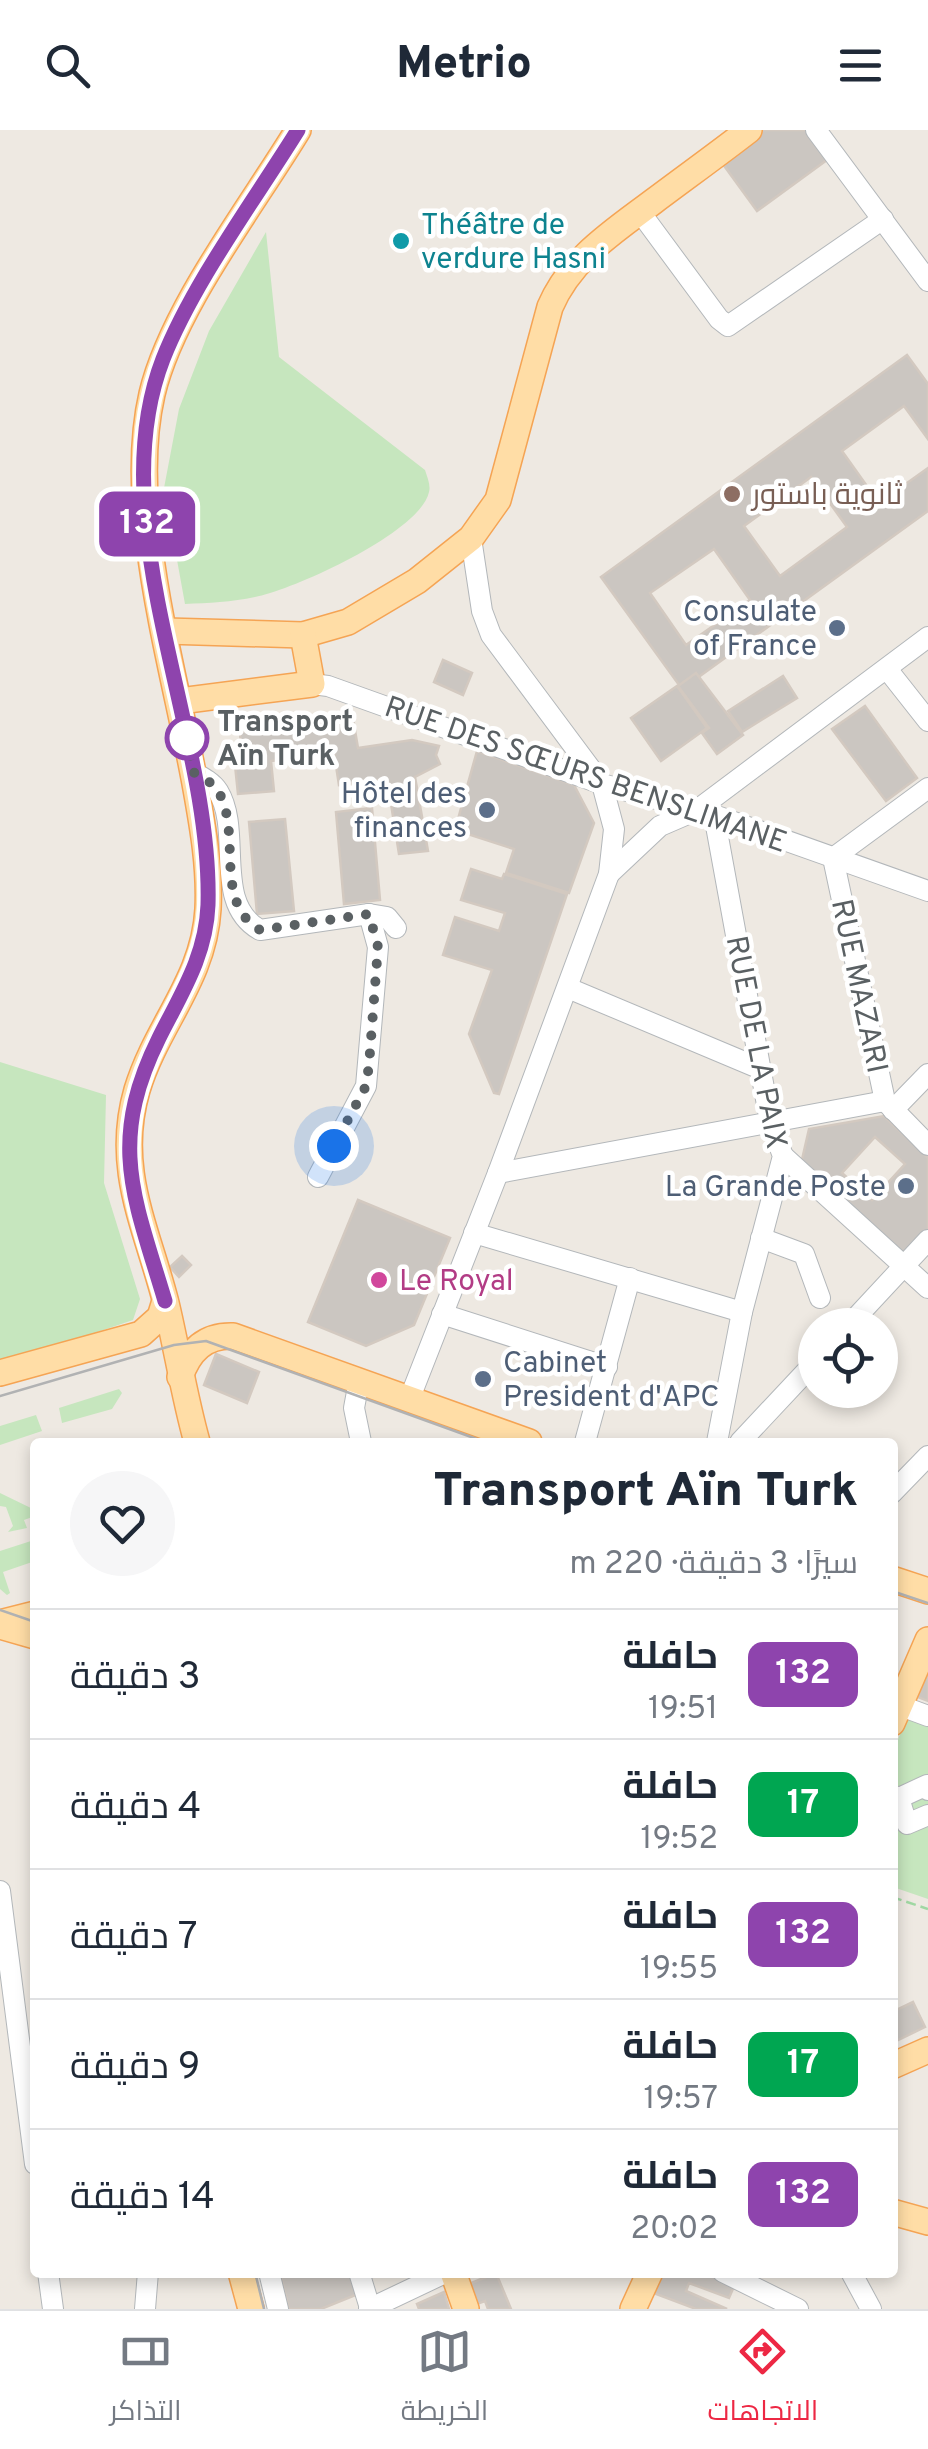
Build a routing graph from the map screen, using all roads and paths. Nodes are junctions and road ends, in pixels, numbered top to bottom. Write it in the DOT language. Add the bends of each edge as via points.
graph roads {
  1 [pos="298,130"];
  2 [pos="750,130"];
  3 [pos="816,130"];
  4 [pos="640,212"];
  5 [pos="882,219"];
  6 [pos="928,281"];
  7 [pos="471,538"];
  8 [pos="166,632"];
  9 [pos="304,635"];
  10 [pos="928,637"];
  11 [pos="887,669"];
  12 [pos="312,684"];
  13 [pos="180,701"];
  14 [pos="928,722"];
  15 [pos="193,772"];
  16 [pos="602,784"];
  17 [pos="928,788"];
  18 [pos="706,812"];
  19 [pos="833,858"];
  20 [pos="609,874"];
  21 [pos="928,891"];
  22 [pos="369,914"];
  23 [pos="396,928"];
  24 [pos="568,988"];
  25 [pos="761,1069"];
  26 [pos="928,1074"];
  27 [pos="889,1106"];
  28 [pos="770,1121"];
  29 [pos="928,1145"];
  30 [pos="782,1156"];
  31 [pos="498,1173"];
  32 [pos="318,1177"];
  33 [pos="474,1232"];
  34 [pos="761,1238"];
  35 [pos="928,1240"];
  36 [pos="905,1265"];
  37 [pos="630,1278"];
  38 [pos="928,1288"];
  39 [pos="820,1298"];
  40 [pos="165,1301"];
  41 [pos="865,1308"];
  42 [pos="742,1312"];
  43 [pos="442,1314"];
  44 [pos="607,1367"];
  45 [pos="0,1373"];
  46 [pos="180,1377"];
  47 [pos="798,1380"];
  48 [pos="359,1381"];
  49 [pos="409,1400"];
  50 [pos="196,1438"];
  51 [pos="360,1438"];
  52 [pos="518,1438"];
  53 [pos="587,1438"];
  54 [pos="718,1438"];
  55 [pos="744,1438"];
  56 [pos="928,1456"];
  57 [pos="898,1487"];
  58 [pos="898,1581"];
  59 [pos="928,1591"];
  60 [pos="30,1616"];
  61 [pos="0,1625"];
  62 [pos="30,1634"];
  63 [pos="928,1640"];
  64 [pos="898,1712"];
  65 [pos="898,1714"];
  66 [pos="928,1716"];
  67 [pos="928,1790"];
  68 [pos="898,1796"];
  69 [pos="898,1802"];
  70 [pos="928,1814"];
  71 [pos="0,1891"];
  72 [pos="898,1899"];
  73 [pos="928,1909"];
  74 [pos="18,2037"];
  75 [pos="928,2050"];
  76 [pos="898,2063"];
  77 [pos="30,2127"];
  78 [pos="898,2214"];
  79 [pos="928,2222"];
  80 [pos="49,2278"];
  81 [pos="148,2278"];
  82 [pos="243,2278"];
  83 [pos="270,2278"];
  84 [pos="362,2278"];
  85 [pos="437,2278"];
  86 [pos="453,2278"];
  87 [pos="647,2278"];
  88 [pos="731,2278"];
  89 [pos="854,2278"];
  90 [pos="755,2300"];
  91 [pos="53,2309"];
  92 [pos="146,2309"];
  93 [pos="251,2309"];
  94 [pos="278,2309"];
  95 [pos="370,2309"];
  96 [pos="466,2309"];
  97 [pos="633,2309"];
  98 [pos="798,2309"];
  99 [pos="871,2309"];
  1 -- 8 [label="main road" via="184,314 152,392 144,489"];
  2 -- 4 [label="main road"];
  3 -- 5 [label="street"];
  4 -- 5 [label="street" via="728,326"];
  4 -- 7 [label="main road" via="588,251 560,285 498,500"];
  5 -- 6 [label="street"];
  7 -- 9 [label="main road" via="380,605"];
  7 -- 16 [label="street" via="490,635"];
  8 -- 9 [label="main road"];
  8 -- 13 [label="main road"];
  9 -- 12 [label="main road"];
  10 -- 11 [label="street"];
  11 -- 14 [label="street"];
  11 -- 18 [label="street"];
  12 -- 13 [label="main road, RUE DES SŒURS BENSLIMANE"];
  12 -- 16 [label="street, RUE DES SŒURS BENSLIMANE"];
  13 -- 15 [label="main road"];
  15 -- 22 [label="street" via="212,783 225,808 236,904 250,924 260,930"];
  15 -- 40 [label="main road" via="206,844 206,934 191,982 146,1065 128,1136 130,1178"];
  16 -- 18 [label="street, RUE DES SŒURS BENSLIMANE"];
  16 -- 20 [label="street" via="614,829"];
  17 -- 19 [label="street"];
  18 -- 19 [label="street, RUE DES SŒURS BENSLIMANE"];
  18 -- 20 [label="street" via="660,826"];
  18 -- 25 [label="street, RUE DE LA PAIX"];
  19 -- 21 [label="street, RUE DES SŒURS BENSLIMANE"];
  19 -- 27 [label="street, RUE MAZARI"];
  20 -- 24 [label="street"];
  22 -- 23 [label="street" via="386,917"];
  22 -- 32 [label="street" via="378,947 366,1086"];
  24 -- 25 [label="street"];
  24 -- 31 [label="street"];
  25 -- 28 [label="street, RUE DE LA PAIX"];
  26 -- 27 [label="street"];
  27 -- 28 [label="street"];
  27 -- 29 [label="street"];
  28 -- 30 [label="street, RUE DE LA PAIX"];
  28 -- 31 [label="street"];
  30 -- 34 [label="street, RUE DE LA PAIX"];
  30 -- 36 [label="street"];
  31 -- 33 [label="street"];
  33 -- 37 [label="street"];
  33 -- 43 [label="street"];
  34 -- 39 [label="street" via="804,1254"];
  34 -- 42 [label="street, RUE DE LA PAIX"];
  35 -- 36 [label="street"];
  36 -- 38 [label="street"];
  36 -- 41 [label="street"];
  37 -- 42 [label="street"];
  37 -- 44 [label="street"];
  40 -- 45 [label="main road" via="153,1326 124,1340"];
  40 -- 46 [label="main road"];
  42 -- 54 [label="street, RUE DE LA PAIX"];
  43 -- 44 [label="street"];
  43 -- 49 [label="street"];
  44 -- 53 [label="street"];
  46 -- 48 [label="main road" via="206,1341 233,1336"];
  46 -- 50 [label="main road"];
  47 -- 55 [label="street"];
  48 -- 49 [label="main road"];
  48 -- 51 [label="street" via="354,1408"];
  49 -- 52 [label="main road"];
  56 -- 57 [label="street"];
  58 -- 59 [label="main road"];
  60 -- 61 [label="main road"];
  61 -- 62 [label="main road"];
  63 -- 64 [label="main road"];
  65 -- 66 [label="street"];
  67 -- 68 [label="street" via="926,1785"];
  69 -- 70 [label="street" via="908,1824"];
  71 -- 74 [label="street"];
  72 -- 73 [label="path"];
  74 -- 77 [label="street"];
  75 -- 76 [label="main road"];
  78 -- 79 [label="main road"];
  80 -- 91 [label="street"];
  81 -- 92 [label="street"];
  82 -- 93 [label="main road"];
  83 -- 94 [label="street"];
  84 -- 95 [label="street"];
  85 -- 95 [label="street"];
  86 -- 96 [label="main road"];
  87 -- 97 [label="main road"];
  88 -- 90 [label="street"];
  89 -- 99 [label="street"];
  90 -- 98 [label="street"];
}
